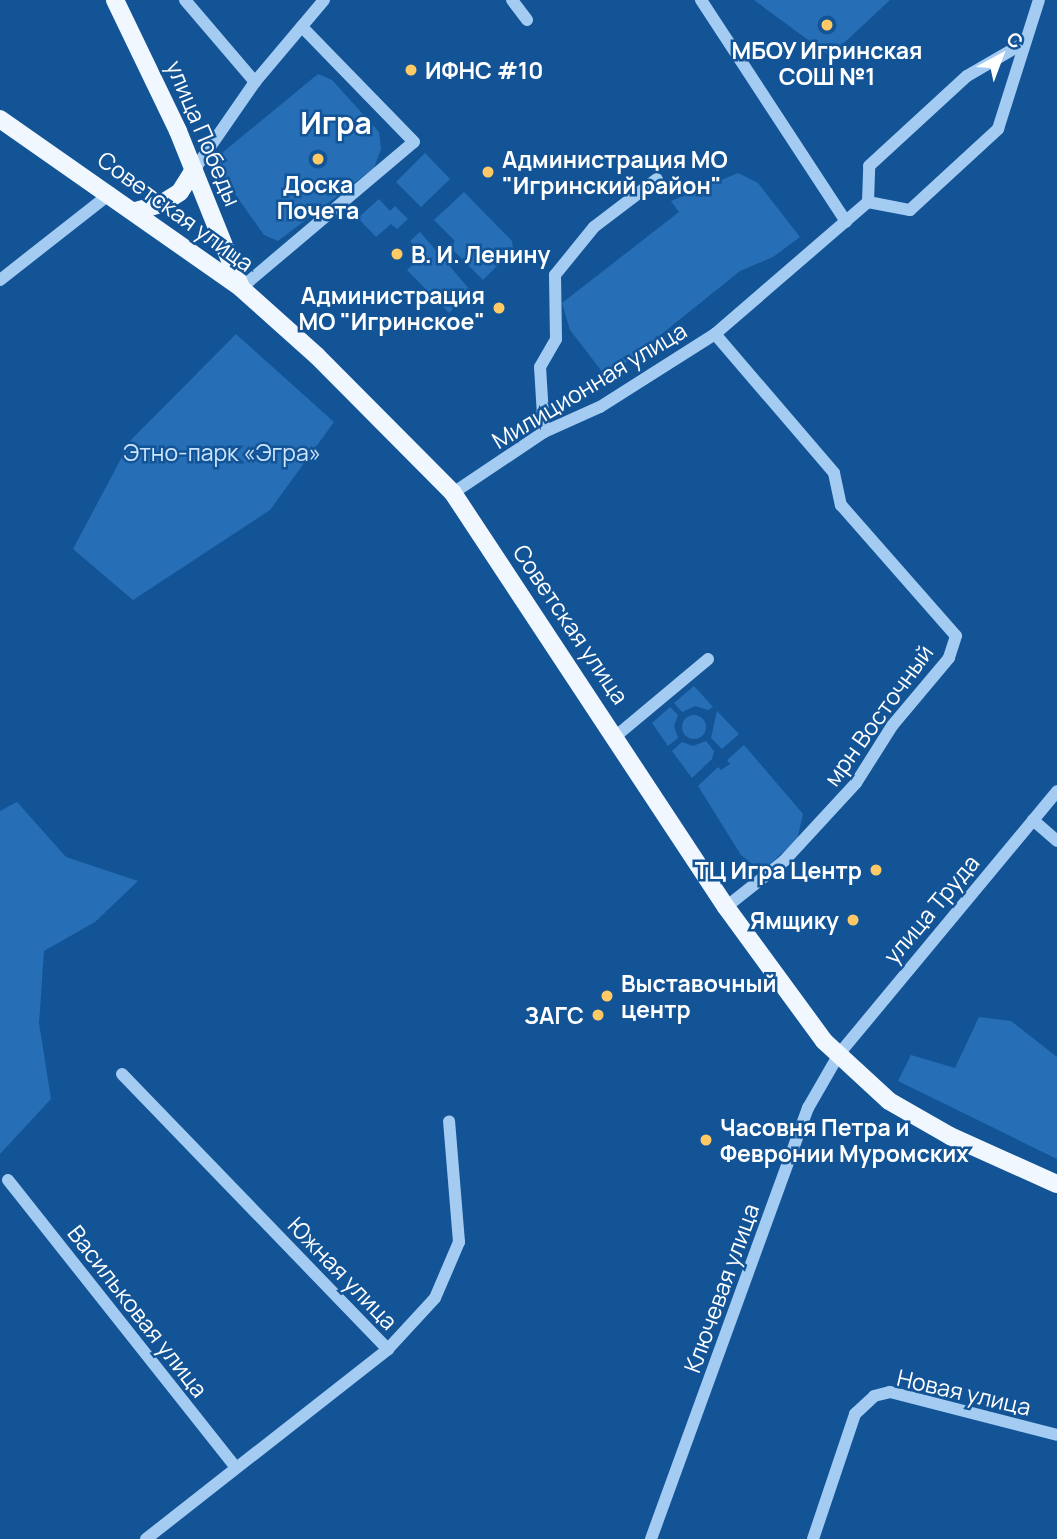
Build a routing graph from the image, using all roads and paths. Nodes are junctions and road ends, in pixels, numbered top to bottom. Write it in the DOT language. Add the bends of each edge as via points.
graph roads {
  1 [pos="115,0"];
  2 [pos="185,0"];
  3 [pos="324,0"];
  4 [pos="512,0"];
  5 [pos="701,0"];
  6 [pos="1040,0"];
  7 [pos="527,20"];
  8 [pos="302,27"];
  9 [pos="1024,43"];
  10 [pos="255,82"];
  11 [pos="0,119"];
  12 [pos="194,170"];
  13 [pos="657,179"];
  14 [pos="111,193"];
  15 [pos="868,202"];
  16 [pos="136,211"];
  17 [pos="846,222"];
  18 [pos="0,280"];
  19 [pos="241,288"];
  20 [pos="715,334"];
  21 [pos="544,432"];
  22 [pos="453,493"];
  23 [pos="708,659"];
  24 [pos="616,736"];
  25 [pos="1057,791"];
  26 [pos="1034,820"];
  27 [pos="1057,841"];
  28 [pos="726,907"];
  29 [pos="839,1054"];
  30 [pos="122,1074"];
  31 [pos="449,1121"];
  32 [pos="8,1180"];
  33 [pos="1057,1184"];
  34 [pos="387,1349"];
  35 [pos="1057,1435"];
  36 [pos="236,1468"];
  37 [pos="146,1539"];
  38 [pos="651,1539"];
  39 [pos="813,1539"];
  1 -- 12 [label="main road, улица Победы"];
  2 -- 10 [label="street"];
  3 -- 8 [label="street"];
  4 -- 7 [label="street"];
  5 -- 17 [label="street"];
  6 -- 9 [label="street"];
  8 -- 10 [label="street"];
  8 -- 19 [label="street" via="414,142"];
  9 -- 15 [label="street" via="967,76 869,166"];
  9 -- 15 [label="street" via="998,129 910,210"];
  10 -- 12 [label="street"];
  11 -- 14 [label="main road, Советская улица"];
  12 -- 16 [label="main road" via="180,192"];
  12 -- 19 [label="main road, улица Победы"];
  13 -- 21 [label="street" via="594,227 555,275 556,339 540,367"];
  14 -- 16 [label="main road, Советская улица"];
  14 -- 18 [label="street"];
  15 -- 17 [label="street, Милиционная улица"];
  16 -- 19 [label="main road, Советская улица"];
  17 -- 20 [label="street, Милиционная улица"];
  19 -- 22 [label="main road, Советская улица" via="317,355"];
  20 -- 21 [label="street, Милиционная улица" via="600,407"];
  20 -- 28 [label="street, мрн Восточный" via="834,473 841,505 956,636 948,658 892,726 856,783 784,861"];
  21 -- 22 [label="street, Милиционная улица"];
  22 -- 24 [label="main road, Советская улица"];
  23 -- 24 [label="street"];
  24 -- 28 [label="main road, Советская улица"];
  25 -- 26 [label="street, улица Труда"];
  26 -- 27 [label="street"];
  26 -- 29 [label="street, улица Труда"];
  28 -- 29 [label="main road, Советская улица" via="806,1020"];
  29 -- 33 [label="main road, Советская улица" via="889,1101 950,1136"];
  29 -- 38 [label="street, Ключевая улица" via="808,1108"];
  30 -- 34 [label="street, Южная улица"];
  31 -- 34 [label="street, Южная улица" via="459,1242 435,1298"];
  32 -- 36 [label="street, Васильковая улица"];
  34 -- 36 [label="street"];
  35 -- 39 [label="street, Новая улица" via="890,1392 862,1402"];
  36 -- 37 [label="street"];
}
